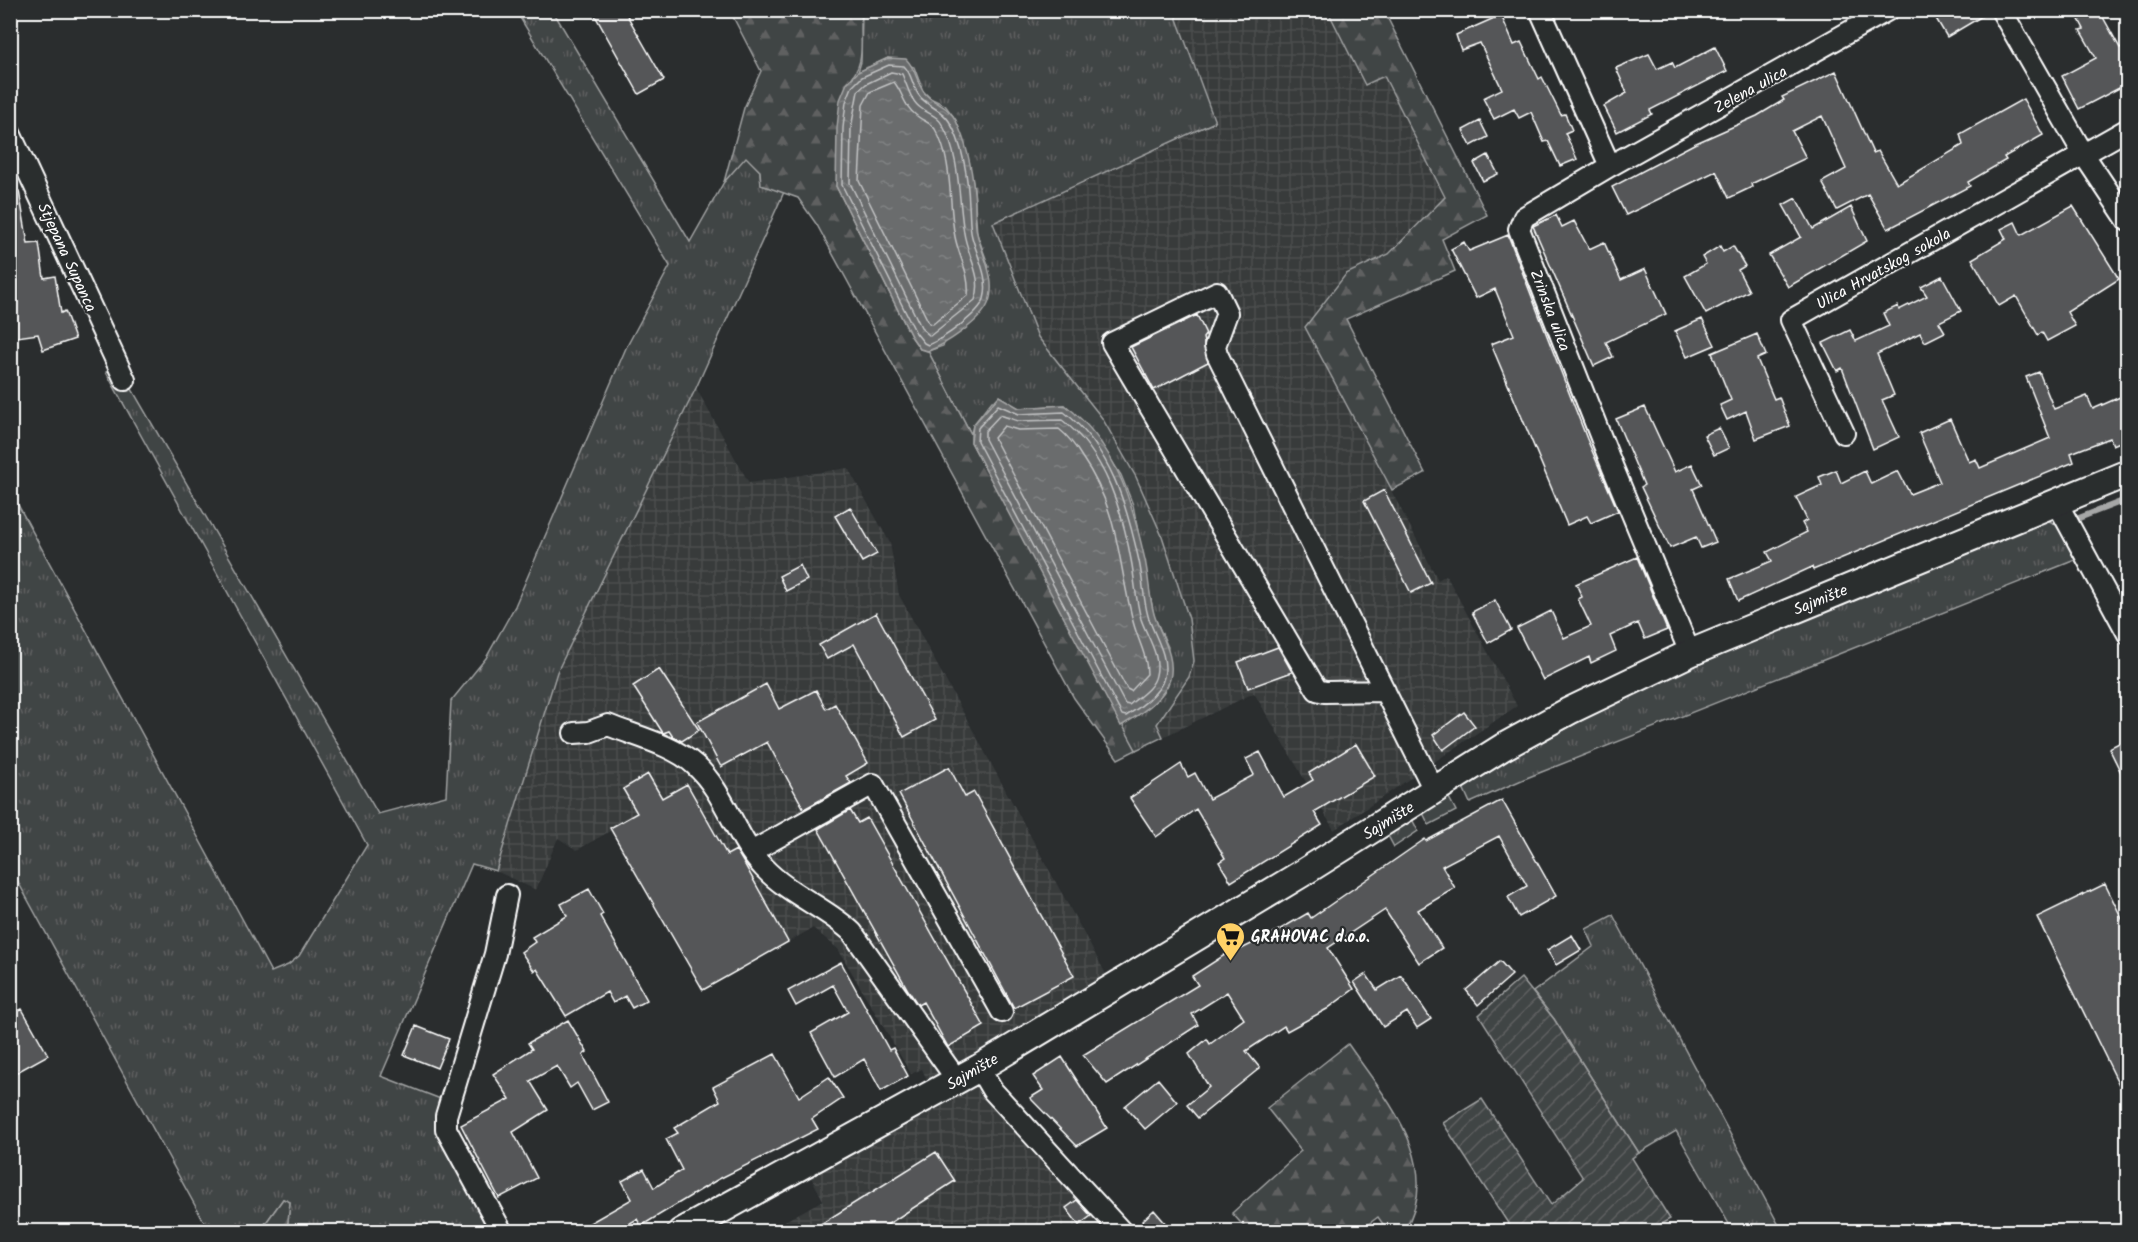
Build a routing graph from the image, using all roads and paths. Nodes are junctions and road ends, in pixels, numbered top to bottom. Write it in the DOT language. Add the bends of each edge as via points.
graph roads {
  1 [pos="1540,10"];
  2 [pos="1888,10"];
  3 [pos="2001,10"];
  4 [pos="2127,129"];
  5 [pos="10,133"];
  6 [pos="2084,154"];
  7 [pos="1610,166"];
  8 [pos="2127,221"];
  9 [pos="125,380"];
  10 [pos="1844,433"];
  11 [pos="2127,473"];
  12 [pos="2056,501"];
  13 [pos="2127,634"];
  14 [pos="1690,653"];
  15 [pos="1385,690"];
  16 [pos="574,733"];
  17 [pos="1434,790"];
  18 [pos="753,852"];
  19 [pos="507,895"];
  20 [pos="1002,1012"];
  21 [pos="968,1074"];
  22 [pos="502,1232"];
  23 [pos="681,1232"];
  24 [pos="1122,1232"];
  1 -- 7 [label="street"];
  2 -- 7 [label="street, Zelena ulica"];
  3 -- 6 [label="street"];
  4 -- 6 [label="street, Ulica Hrvatskog sokola"];
  5 -- 9 [label="street, Stjepana Supanca"];
  6 -- 8 [label="street"];
  6 -- 10 [label="street, Ulica Hrvatskog sokola" via="1791,320"];
  7 -- 14 [label="street, Zrinska ulica" via="1524,217 1519,229"];
  11 -- 12 [label="main road, Sajmište"];
  12 -- 13 [label="street"];
  12 -- 14 [label="main road, Sajmište"];
  14 -- 17 [label="main road, Sajmište" via="1569,711"];
  15 -- 15 [label="street" via="1317,690 1112,343 1216,292 1227,314 1215,346 1217,354"];
  15 -- 17 [label="street"];
  16 -- 18 [label="street" via="608,725 694,764"];
  17 -- 21 [label="main road, Sajmište"];
  18 -- 20 [label="street" via="873,784"];
  18 -- 21 [label="street" via="784,887 834,915 852,932"];
  19 -- 22 [label="street" via="495,954 446,1116 446,1129"];
  21 -- 23 [label="main road, Sajmište"];
  21 -- 24 [label="street" via="992,1090"];
}
